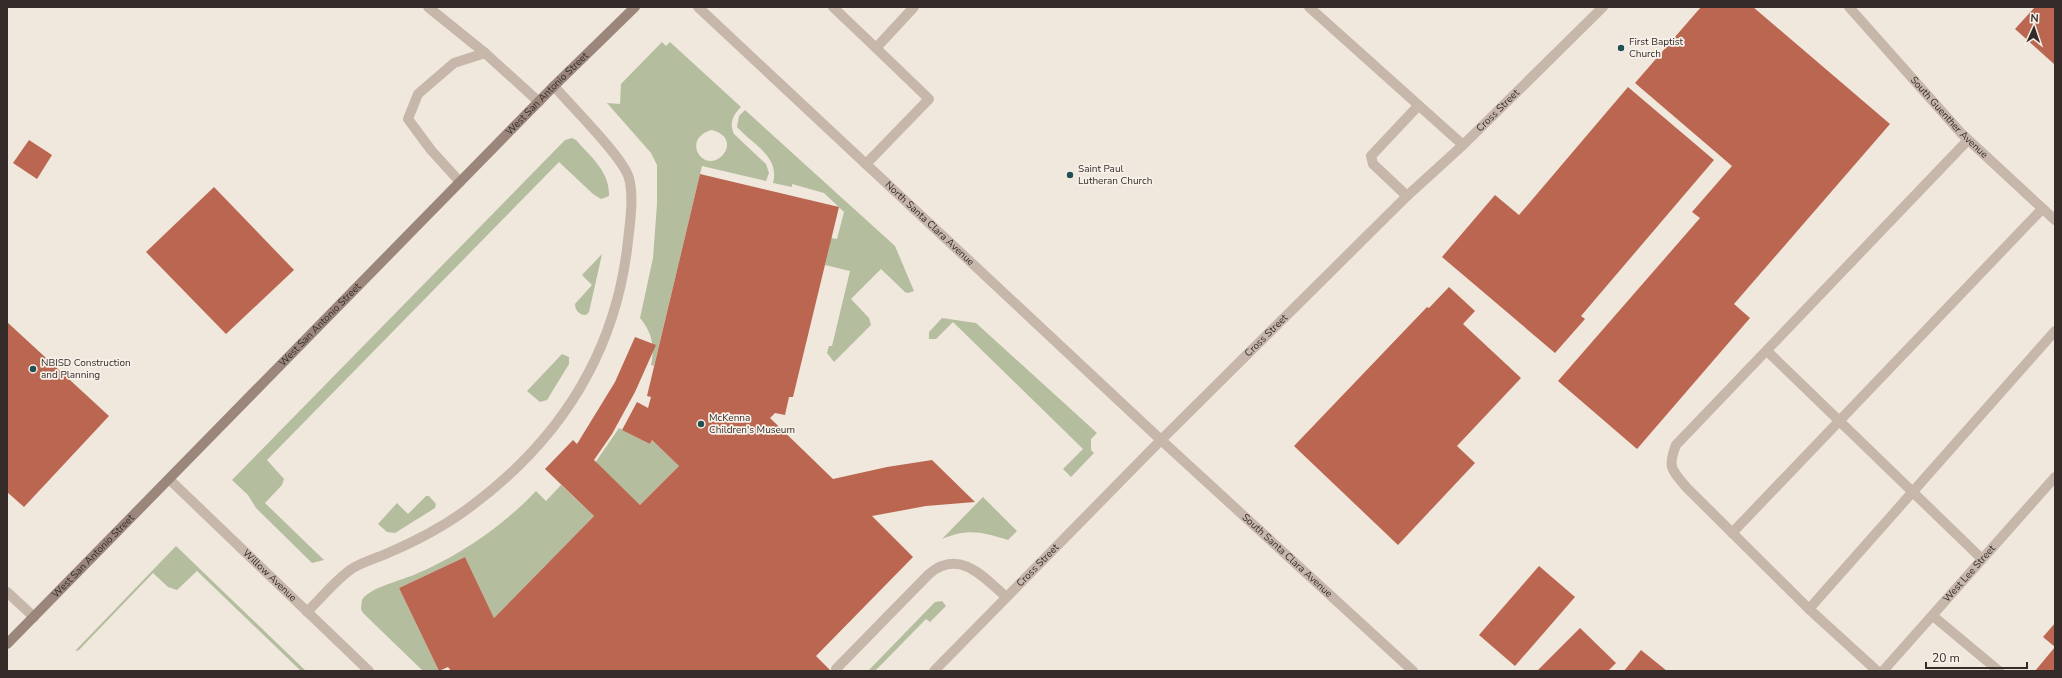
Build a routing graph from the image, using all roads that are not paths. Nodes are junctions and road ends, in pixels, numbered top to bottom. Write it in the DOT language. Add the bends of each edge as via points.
graph roads {
  1 [pos="428,7"];
  2 [pos="635,7"];
  3 [pos="698,7"];
  4 [pos="834,7"];
  5 [pos="914,7"];
  6 [pos="1309,7"];
  7 [pos="1603,7"];
  8 [pos="1849,7"];
  9 [pos="876,48"];
  10 [pos="485,52"];
  11 [pos="554,86"];
  12 [pos="539,102"];
  13 [pos="1418,106"];
  14 [pos="1968,140"];
  15 [pos="1463,145"];
  16 [pos="866,164"];
  17 [pos="460,182"];
  18 [pos="1406,196"];
  19 [pos="2042,209"];
  20 [pos="2055,220"];
  21 [pos="2055,331"];
  22 [pos="1767,351"];
  23 [pos="1840,421"];
  24 [pos="1161,440"];
  25 [pos="2055,477"];
  26 [pos="170,480"];
  27 [pos="1912,492"];
  28 [pos="1732,533"];
  29 [pos="1982,559"];
  30 [pos="7,592"];
  31 [pos="1006,597"];
  32 [pos="1809,609"];
  33 [pos="307,612"];
  34 [pos="1933,616"];
  35 [pos="34,617"];
  36 [pos="8,642"];
  37 [pos="836,669"];
  38 [pos="369,671"];
  39 [pos="934,671"];
  40 [pos="1413,671"];
  41 [pos="1877,671"];
  42 [pos="1883,671"];
  43 [pos="1999,671"];
  1 -- 10 [label="street"];
  2 -- 11 [label="main road, West San Antonio Street"];
  3 -- 16 [label="street, North Santa Clara Avenue"];
  4 -- 9 [label="street"];
  5 -- 9 [label="street"];
  6 -- 13 [label="street"];
  7 -- 15 [label="street, Cross Street"];
  8 -- 14 [label="street, South Guenther Avenue"];
  9 -- 16 [label="street" via="929,99"];
  10 -- 12 [label="street"];
  10 -- 17 [label="street" via="454,63 418,94 408,119"];
  11 -- 12 [label="main road, West San Antonio Street"];
  11 -- 33 [label="street" via="620,162 630,182 631,204 626,254 614,310 601,347 580,389 556,425 502,482 470,508 431,531 350,570"];
  12 -- 17 [label="main road, West San Antonio Street"];
  13 -- 15 [label="street"];
  13 -- 18 [label="street" via="1371,156 1373,164"];
  14 -- 19 [label="street, South Guenther Avenue"];
  14 -- 22 [label="street"];
  15 -- 18 [label="street, Cross Street"];
  16 -- 24 [label="street, North Santa Clara Avenue"];
  17 -- 26 [label="main road, West San Antonio Street"];
  18 -- 24 [label="street, Cross Street"];
  19 -- 20 [label="street, South Guenther Avenue"];
  19 -- 23 [label="street"];
  21 -- 27 [label="street"];
  22 -- 23 [label="street"];
  22 -- 28 [label="street" via="1676,445 1670,460 1674,473"];
  23 -- 27 [label="street"];
  23 -- 28 [label="street"];
  24 -- 31 [label="street, Cross Street"];
  24 -- 40 [label="street, South Santa Clara Avenue"];
  25 -- 29 [label="street, West Lee Street"];
  26 -- 33 [label="street, Willow Avenue"];
  26 -- 35 [label="main road, West San Antonio Street"];
  27 -- 29 [label="street"];
  27 -- 32 [label="street"];
  28 -- 32 [label="street"];
  29 -- 34 [label="street, West Lee Street"];
  30 -- 35 [label="street"];
  31 -- 37 [label="street" via="978,571 960,564 943,565 929,574"];
  31 -- 39 [label="street, Cross Street"];
  32 -- 41 [label="street"];
  33 -- 38 [label="street, Willow Avenue"];
  34 -- 42 [label="street, West Lee Street"];
  34 -- 43 [label="street"];
  35 -- 36 [label="main road, West San Antonio Street"];
}
